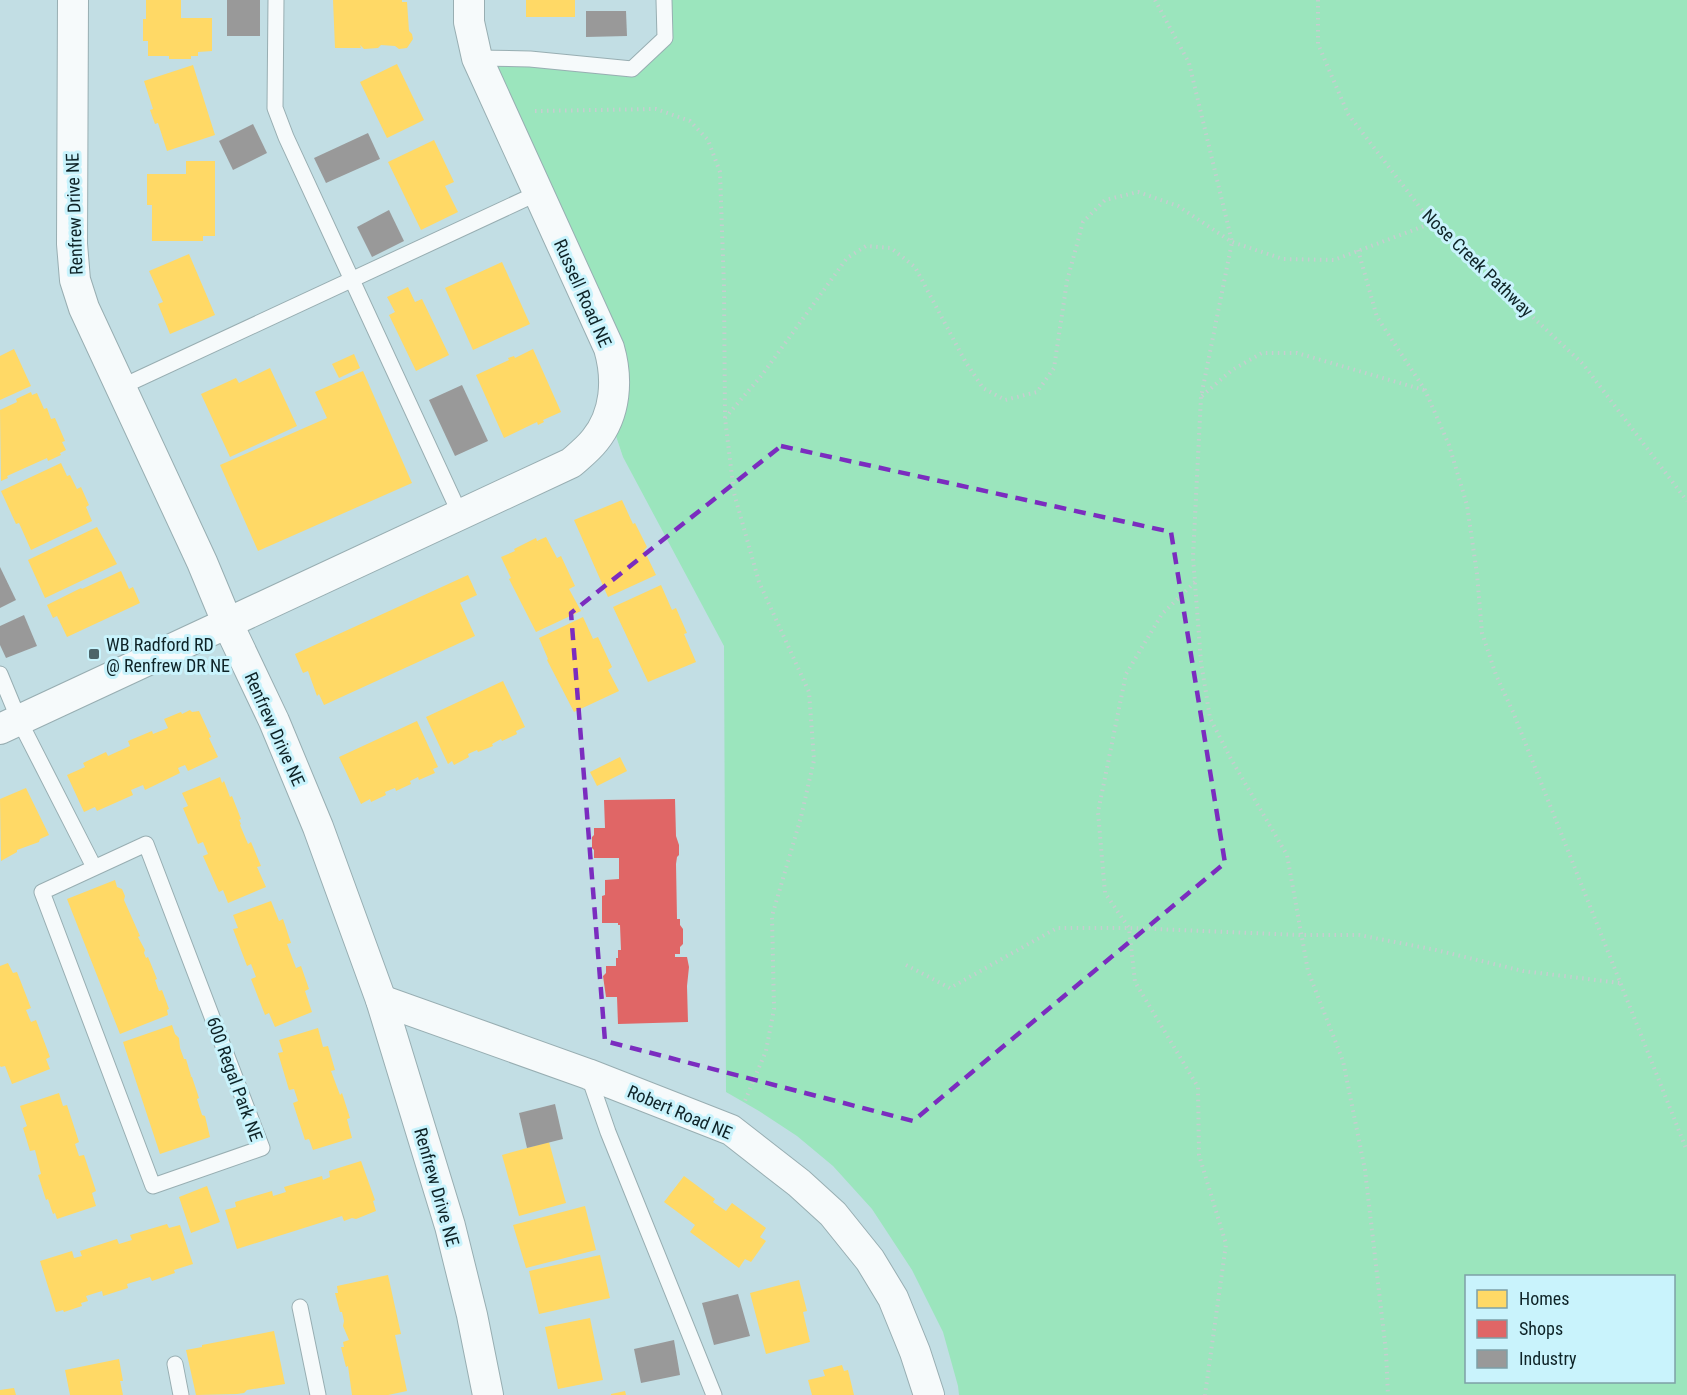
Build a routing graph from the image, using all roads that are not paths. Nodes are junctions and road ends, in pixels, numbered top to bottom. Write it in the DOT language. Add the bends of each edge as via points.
graph roads {
  1 [pos="73,0"];
  2 [pos="276,0"];
  3 [pos="469,0"];
  4 [pos="664,0"];
  5 [pos="477,58"];
  6 [pos="538,194"];
  7 [pos="352,281"];
  8 [pos="121,387"];
  9 [pos="460,514"];
  10 [pos="227,622"];
  11 [pos="0,674"];
  12 [pos="10,724"];
  13 [pos="94,867"];
  14 [pos="381,1000"];
  15 [pos="588,1074"];
  16 [pos="300,1307"];
  17 [pos="175,1364"];
  18 [pos="181,1395"];
  19 [pos="318,1395"];
  20 [pos="488,1395"];
  21 [pos="714,1395"];
  22 [pos="929,1395"];
  1 -- 8 [label="street, Renfrew Drive NE" via="75,280"];
  2 -- 7 [label="lane" via="275,108"];
  3 -- 5 [label="street, Russell Road NE" via="469,22"];
  4 -- 5 [label="lane" via="665,38 632,69"];
  5 -- 6 [label="street, Russell Road NE"];
  6 -- 7 [label="lane"];
  6 -- 9 [label="street, Russell Road NE" via="609,348 614,363 614,396 596,439 571,463"];
  7 -- 8 [label="lane"];
  7 -- 9 [label="lane"];
  8 -- 10 [label="street, Renfrew Drive NE"];
  9 -- 10 [label="street, Russell Road NE"];
  10 -- 12 [label="street, Russell Road NE"];
  10 -- 14 [label="street, Renfrew Drive NE" via="318,827"];
  11 -- 12 [label="lane"];
  12 -- 13 [label="lane"];
  13 -- 13 [label="lane, 600 Regal Park NE" via="42,892 153,1186 262,1148 146,844"];
  14 -- 15 [label="street, Robert Road NE"];
  14 -- 20 [label="street, Renfrew Drive NE" via="450,1226"];
  15 -- 21 [label="lane"];
  15 -- 22 [label="street, Robert Road NE" via="731,1130 833,1214 870,1260 893,1298"];
  16 -- 19 [label="lane"];
  17 -- 18 [label="lane"];
}
